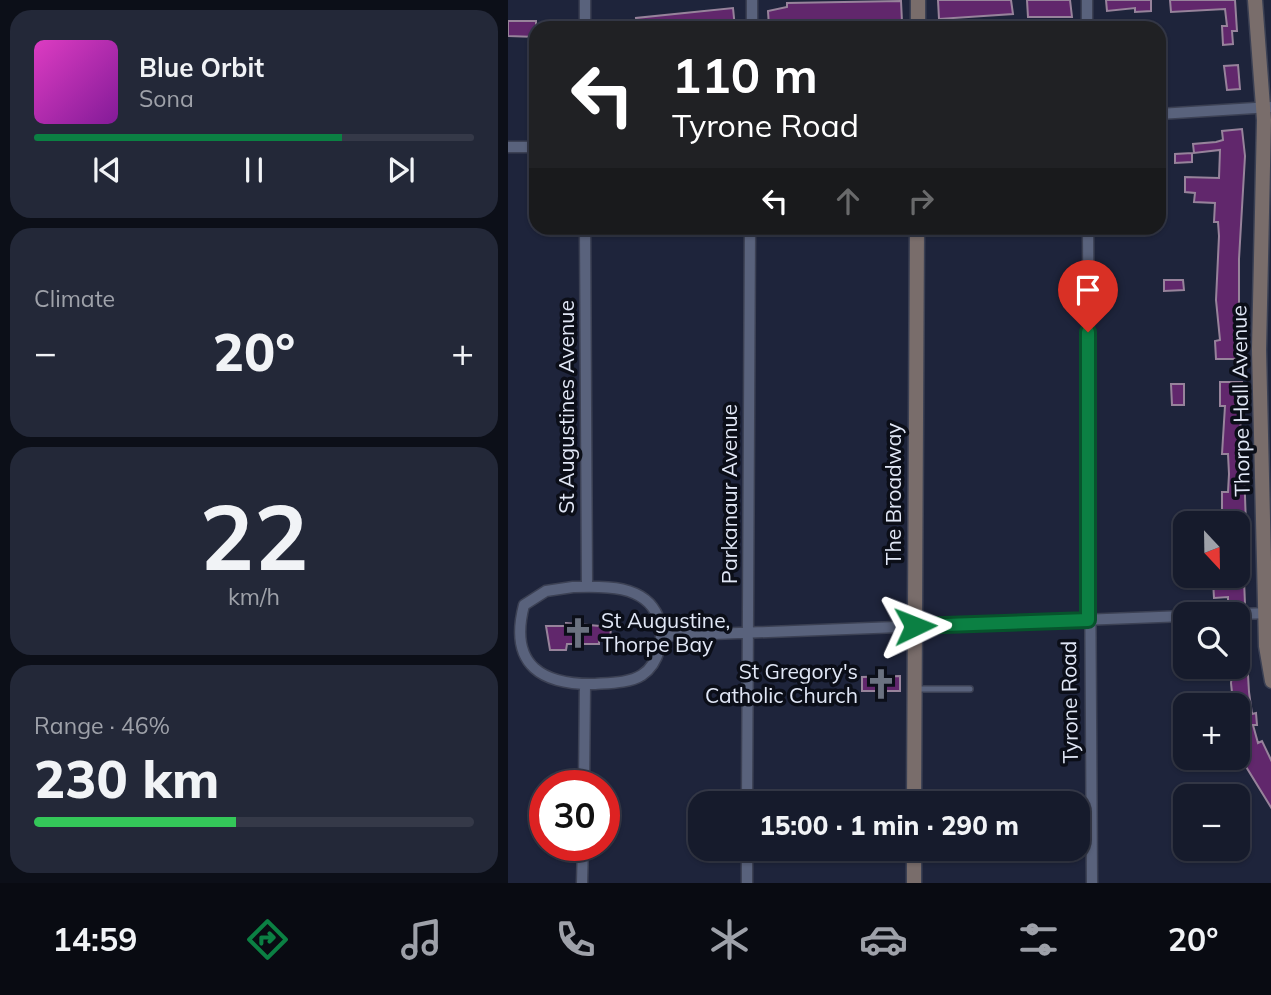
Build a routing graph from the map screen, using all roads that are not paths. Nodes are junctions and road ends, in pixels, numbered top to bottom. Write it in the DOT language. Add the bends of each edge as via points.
graph roads {
  1 [pos="585,0"];
  2 [pos="752,0"];
  3 [pos="918,0"];
  4 [pos="1087,0"];
  5 [pos="1255,0"];
  6 [pos="585,21"];
  7 [pos="752,21"];
  8 [pos="918,21"];
  9 [pos="1087,21"];
  10 [pos="1266,111"];
  11 [pos="1166,114"];
  12 [pos="1272,137"];
  13 [pos="508,147"];
  14 [pos="529,148"];
  15 [pos="585,235"];
  16 [pos="750,235"];
  17 [pos="917,235"];
  18 [pos="1088,235"];
  19 [pos="587,587"];
  20 [pos="1269,613"];
  21 [pos="1250,614"];
  22 [pos="1173,616"];
  23 [pos="1088,620"];
  24 [pos="915,626"];
  25 [pos="748,634"];
  26 [pos="512,635"];
  27 [pos="661,636"];
  28 [pos="1272,681"];
  29 [pos="585,684"];
  30 [pos="970,689"];
  31 [pos="915,690"];
  32 [pos="584,770"];
  33 [pos="747,791"];
  34 [pos="915,791"];
  35 [pos="583,861"];
  36 [pos="747,861"];
  37 [pos="914,861"];
  38 [pos="582,883"];
  39 [pos="747,883"];
  40 [pos="914,883"];
  41 [pos="1092,883"];
  1 -- 6 [label="street"];
  2 -- 7 [label="street"];
  3 -- 8 [label="street"];
  4 -- 9 [label="street"];
  5 -- 10 [label="street, Thorpe Hall Avenue"];
  10 -- 11 [label="street"];
  10 -- 12 [label="street, Thorpe Hall Avenue"];
  10 -- 20 [label="street, Thorpe Hall Avenue" via="1259,349"];
  13 -- 14 [label="street"];
  15 -- 19 [label="street, St Augustines Avenue"];
  16 -- 25 [label="street, Parkanaur Avenue"];
  17 -- 24 [label="street, The Broadway"];
  18 -- 23 [label="street, Tyrone Road"];
  19 -- 26 [label="street" via="546,591 531,598"];
  19 -- 27 [label="street" via="638,594 653,608"];
  20 -- 21 [label="street"];
  20 -- 28 [label="street, Thorpe Hall Avenue"];
  22 -- 23 [label="street"];
  23 -- 24 [label="street"];
  23 -- 41 [label="street, Tyrone Road"];
  24 -- 25 [label="street"];
  24 -- 31 [label="street, The Broadway"];
  25 -- 27 [label="street"];
  25 -- 33 [label="street, Parkanaur Avenue"];
  26 -- 29 [label="street" via="518,654 535,676"];
  27 -- 29 [label="street" via="657,656 642,675"];
  29 -- 32 [label="street"];
  30 -- 31 [label="lane"];
  31 -- 34 [label="street, The Broadway"];
  35 -- 38 [label="street"];
  36 -- 39 [label="street"];
  37 -- 40 [label="street"];
}
